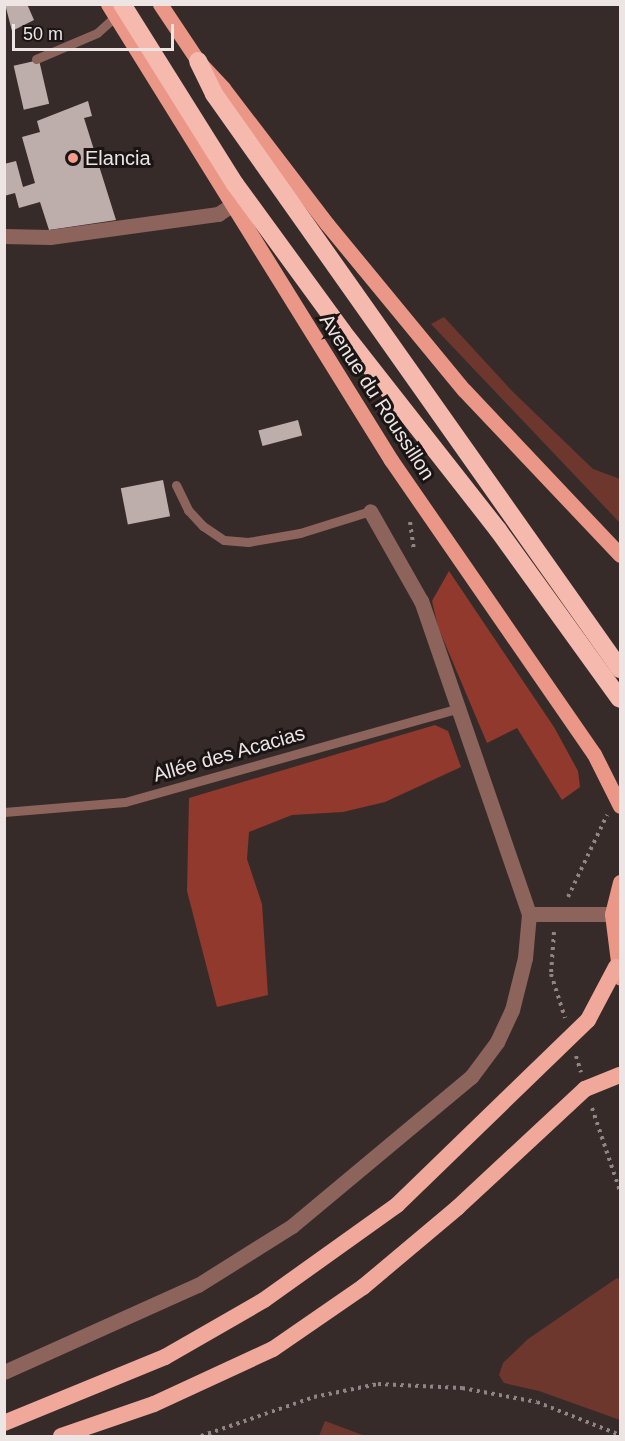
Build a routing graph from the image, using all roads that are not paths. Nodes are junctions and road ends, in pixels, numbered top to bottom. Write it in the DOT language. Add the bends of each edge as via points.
graph roads {
  1 [pos="160,4"];
  2 [pos="115,9"];
  3 [pos="36,59"];
  4 [pos="198,61"];
  5 [pos="232,205"];
  6 [pos="4,236"];
  7 [pos="176,485"];
  8 [pos="370,511"];
  9 [pos="621,555"];
  10 [pos="621,669"];
  11 [pos="621,699"];
  12 [pos="459,708"];
  13 [pos="621,806"];
  14 [pos="4,812"];
  15 [pos="621,882"];
  16 [pos="530,914"];
  17 [pos="612,914"];
  18 [pos="619,972"];
  19 [pos="621,1075"];
  20 [pos="4,1372"];
  21 [pos="4,1423"];
  22 [pos="61,1437"];
  1 -- 4 [label="main road"];
  2 -- 3 [label="lane" via="97,33"];
  2 -- 5 [label="main road, Avenue du Roussillon"];
  2 -- 11 [label="highway" via="342,331 498,530"];
  4 -- 9 [label="main road" via="224,88 327,224 464,390"];
  4 -- 10 [label="highway" via="214,94"];
  5 -- 6 [label="street" via="218,214 50,237"];
  5 -- 13 [label="main road, Avenue du Roussillon" via="391,460 594,754"];
  7 -- 8 [label="lane" via="188,510 224,540 248,542 300,533"];
  8 -- 12 [label="street" via="421,601"];
  12 -- 14 [label="lane, Allée des Acacias" via="125,802"];
  12 -- 16 [label="street"];
  15 -- 17 [label="main road"];
  16 -- 17 [label="street"];
  16 -- 20 [label="street" via="517,989 497,1042 471,1077 439,1105 292,1226 198,1285"];
  17 -- 18 [label="main road"];
  18 -- 21 [label="highway" via="588,1020 397,1205 264,1300 165,1357"];
  19 -- 22 [label="highway" via="585,1089 457,1208 363,1287 273,1349 154,1404"];
}
